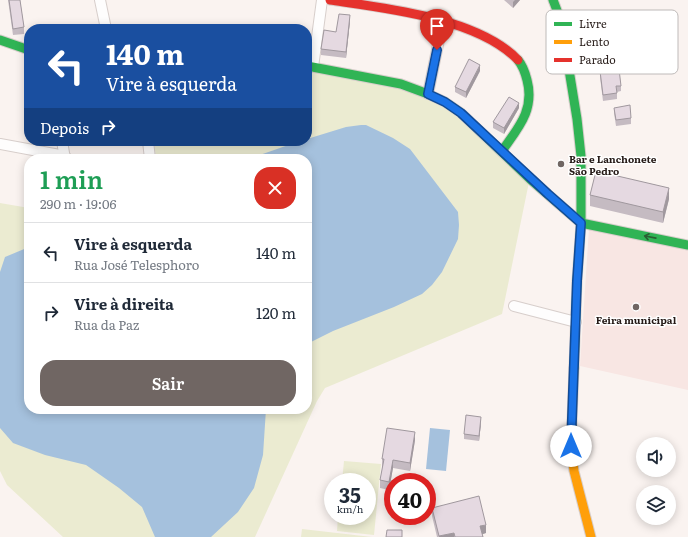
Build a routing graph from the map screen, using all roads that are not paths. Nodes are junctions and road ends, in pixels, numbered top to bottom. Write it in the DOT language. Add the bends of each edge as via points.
graph roads {
  1 [pos="100,0"];
  2 [pos="322,0"];
  3 [pos="330,0"];
  4 [pos="553,0"];
  5 [pos="557,10"];
  6 [pos="443,20"];
  7 [pos="105,24"];
  8 [pos="0,40"];
  9 [pos="24,48"];
  10 [pos="312,55"];
  11 [pos="312,66"];
  12 [pos="570,74"];
  13 [pos="428,94"];
  14 [pos="0,144"];
  15 [pos="24,145"];
  16 [pos="32,146"];
  17 [pos="502,151"];
  18 [pos="54,154"];
  19 [pos="581,223"];
  20 [pos="688,245"];
  21 [pos="514,306"];
  22 [pos="576,322"];
  23 [pos="591,537"];
  1 -- 7 [label="street"];
  2 -- 10 [label="street"];
  3 -- 6 [label="street"];
  4 -- 5 [label="street"];
  6 -- 13 [label="street"];
  6 -- 17 [label="street" via="475,32 499,45 522,66 528,85 529,105 512,138"];
  8 -- 9 [label="street"];
  11 -- 13 [label="street" via="401,84"];
  12 -- 19 [label="street" via="581,156"];
  13 -- 17 [label="street" via="461,113"];
  14 -- 15 [label="street"];
  16 -- 18 [label="street"];
  17 -- 19 [label="street"];
  20 -- 19 [label="street, one-way"];
  19 -- 22 [label="street"];
  21 -- 22 [label="street"];
  22 -- 23 [label="street" via="571,446 574,471"];
}
